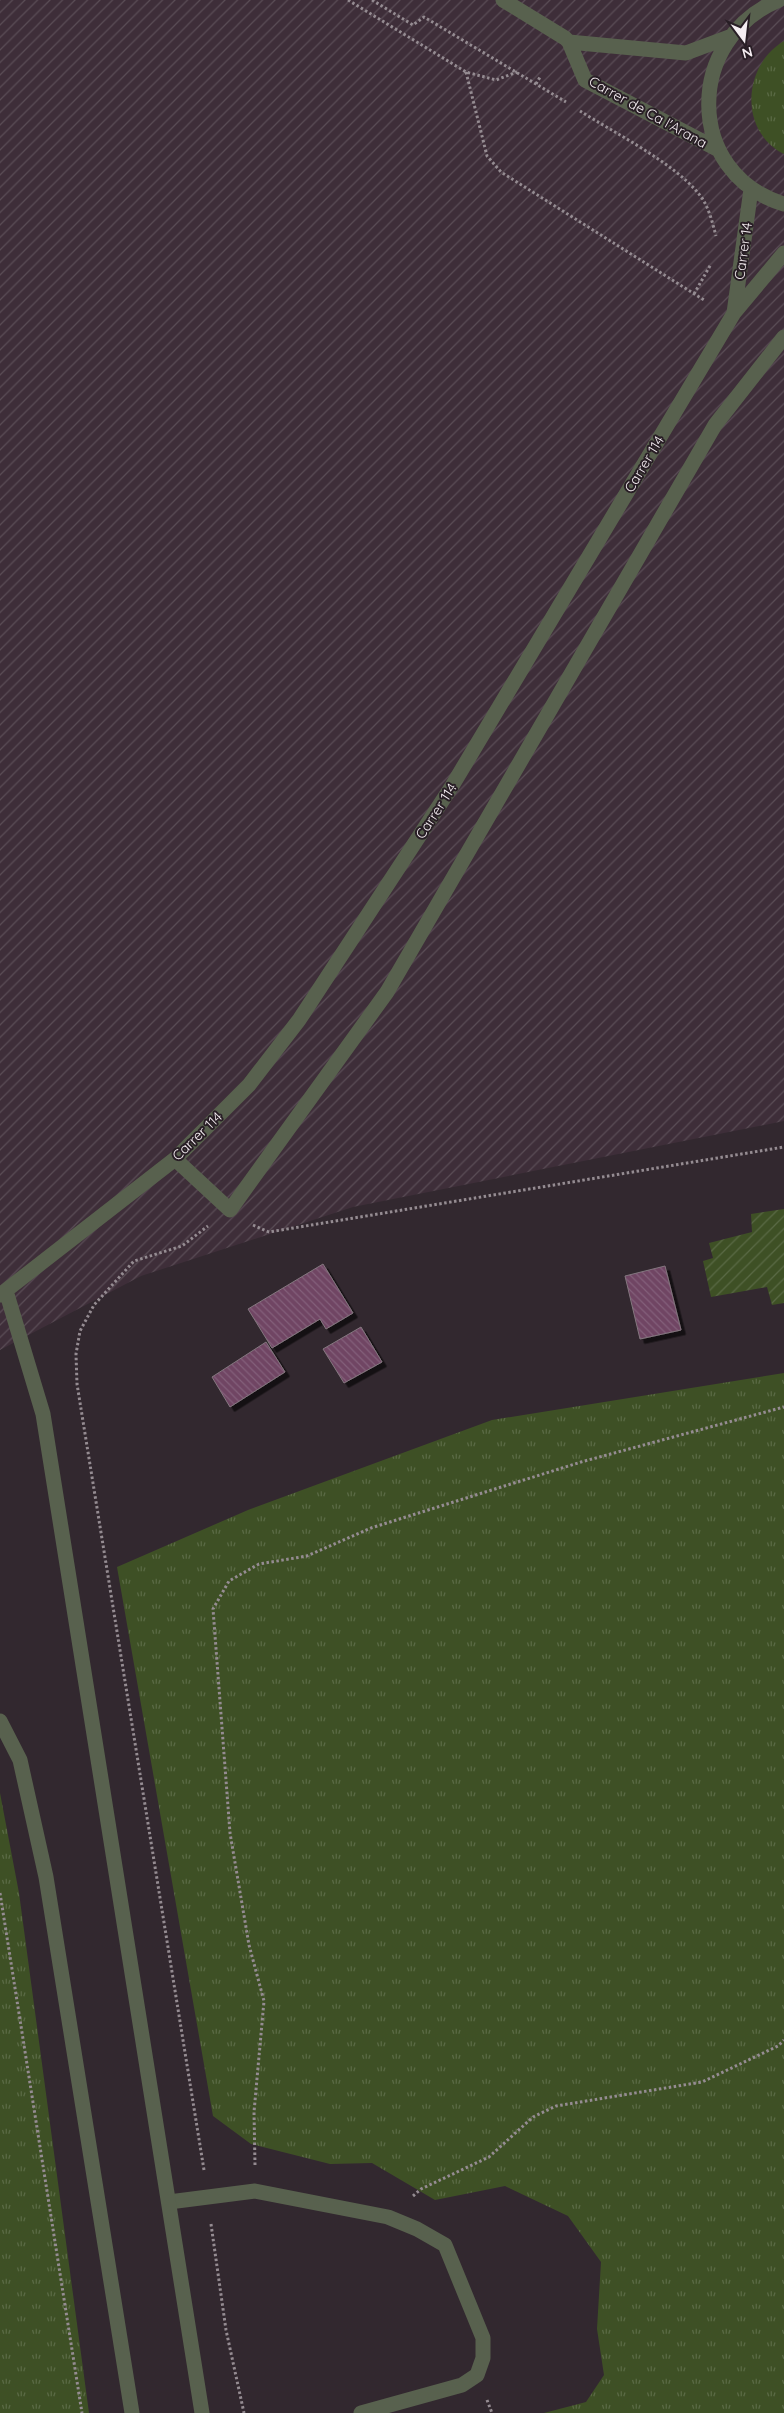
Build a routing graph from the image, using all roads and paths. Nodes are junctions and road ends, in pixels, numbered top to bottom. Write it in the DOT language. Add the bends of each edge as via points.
graph roads {
  1 [pos="348,0"];
  2 [pos="372,0"];
  3 [pos="503,0"];
  4 [pos="779,0"];
  5 [pos="729,37"];
  6 [pos="569,42"];
  7 [pos="466,72"];
  8 [pos="517,72"];
  9 [pos="540,77"];
  10 [pos="536,84"];
  11 [pos="570,105"];
  12 [pos="578,110"];
  13 [pos="719,150"];
  14 [pos="752,188"];
  15 [pos="784,204"];
  16 [pos="714,245"];
  17 [pos="713,254"];
  18 [pos="784,254"];
  19 [pos="694,294"];
  20 [pos="704,300"];
  21 [pos="734,313"];
  22 [pos="784,337"];
  23 [pos="784,1147"];
  24 [pos="175,1159"];
  25 [pos="230,1210"];
  26 [pos="3,1293"];
  27 [pos="784,1407"];
  28 [pos="0,1721"];
  29 [pos="0,1893"];
  30 [pos="784,2040"];
  31 [pos="255,2191"];
  32 [pos="209,2197"];
  33 [pos="169,2202"];
  34 [pos="388,2217"];
  35 [pos="82,2413"];
  36 [pos="132,2413"];
  37 [pos="202,2413"];
  38 [pos="244,2413"];
  39 [pos="361,2413"];
  1 -- 7 [label="path"];
  2 -- 8 [label="path" via="413,25 424,18"];
  3 -- 6 [label="street"];
  4 -- 5 [label="street" via="745,20"];
  5 -- 6 [label="street" via="686,53"];
  5 -- 13 [label="street" via="712,73 708,104 711,128"];
  6 -- 13 [label="street, Carrer de Ca l'Arana" via="585,80"];
  7 -- 8 [label="path" via="496,80"];
  7 -- 19 [label="path" via="487,156 501,172"];
  8 -- 10 [label="path"];
  9 -- 10 [label="path"];
  10 -- 11 [label="path"];
  12 -- 16 [label="path" via="680,176 699,193 716,235"];
  13 -- 14 [label="street" via="733,171"];
  14 -- 15 [label="street"];
  14 -- 21 [label="street, Carrer 14"];
  17 -- 19 [label="path"];
  18 -- 21 [label="street, Carrer 114"];
  19 -- 20 [label="path"];
  21 -- 24 [label="street, Carrer 114" via="452,786 300,1020 249,1086"];
  22 -- 25 [label="street" via="715,425 387,992"];
  23 -- 25 [label="path" via="269,1232 238,1218"];
  24 -- 25 [label="street"];
  24 -- 26 [label="street, Carrer 114"];
  25 -- 32 [label="path" via="182,1246 134,1261 94,1305 80,1331 76,1354 77,1384"];
  26 -- 33 [label="street" via="43,1414"];
  27 -- 31 [label="path" via="581,1462 371,1528 307,1556 259,1564 229,1582 213,1609 230,1833 249,1944 264,2001 254,2112"];
  28 -- 36 [label="street" via="20,1760 46,1877"];
  29 -- 35 [label="path"];
  30 -- 34 [label="path" via="778,2046 702,2082 556,2106 534,2117 489,2156 421,2189"];
  31 -- 32 [label="street"];
  31 -- 34 [label="street"];
  32 -- 33 [label="street"];
  32 -- 38 [label="path" via="226,2330"];
  33 -- 37 [label="street"];
  34 -- 39 [label="street" via="445,2246 483,2338 483,2358 477,2375 462,2385"];
}
